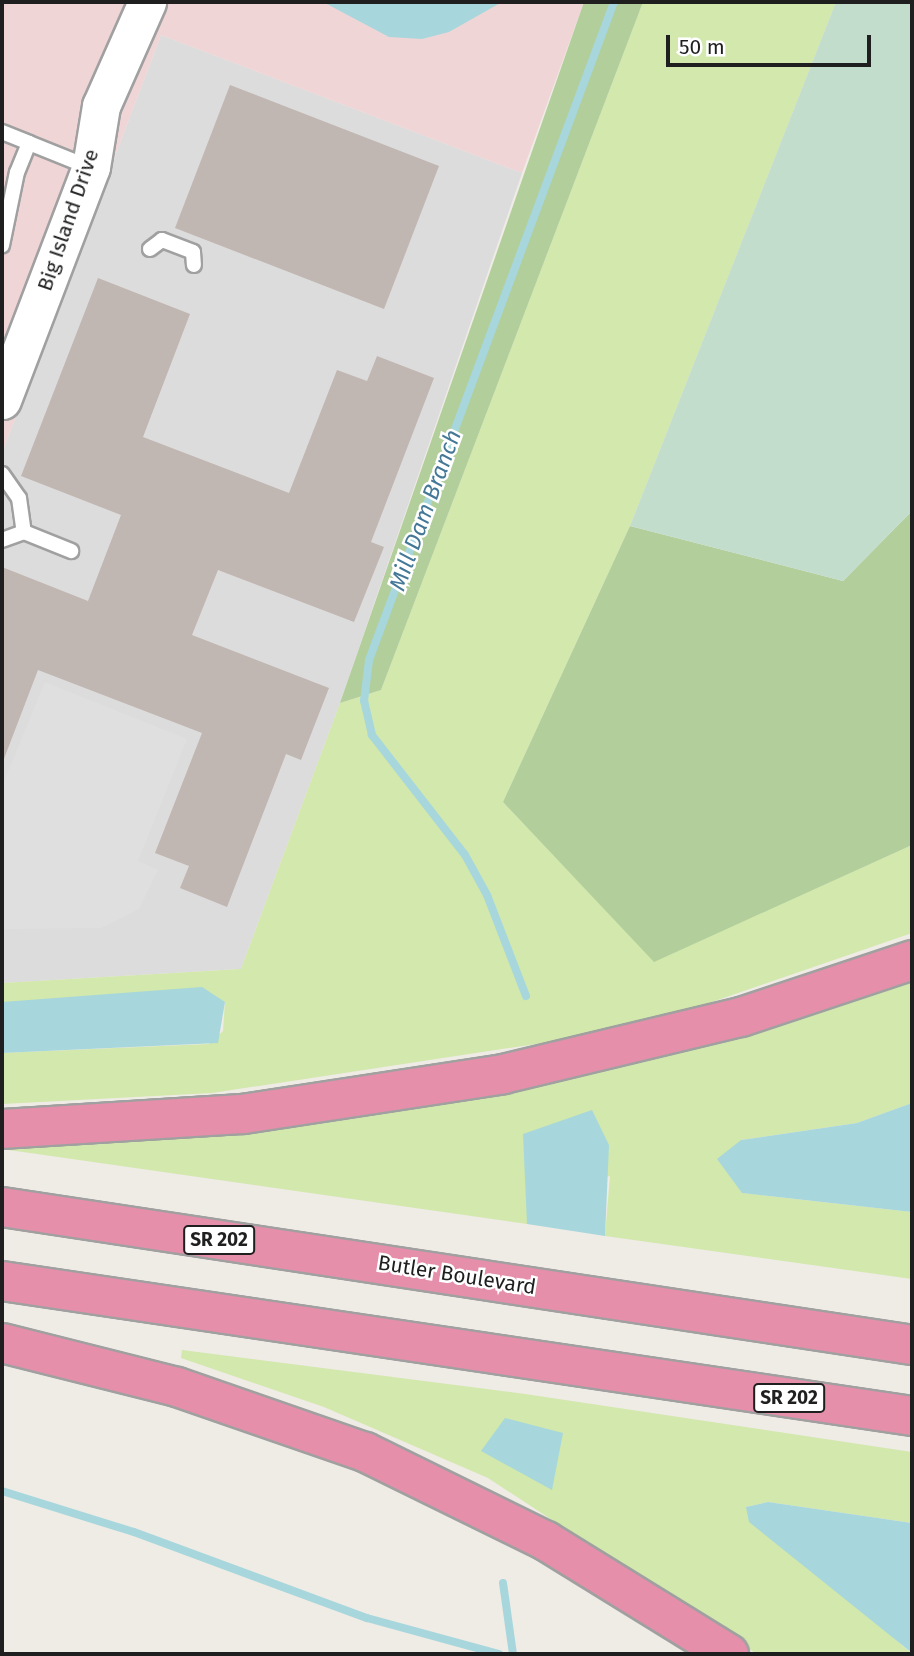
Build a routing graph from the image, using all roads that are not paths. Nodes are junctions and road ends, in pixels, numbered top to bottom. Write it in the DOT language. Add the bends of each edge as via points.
graph roads {
  1 [pos="147,2"];
  2 [pos="2,132"];
  3 [pos="29,143"];
  4 [pos="90,167"];
  5 [pos="2,245"];
  6 [pos="150,249"];
  7 [pos="194,265"];
  8 [pos="2,400"];
  9 [pos="2,474"];
  10 [pos="24,532"];
  11 [pos="2,540"];
  12 [pos="71,551"];
  13 [pos="912,960"];
  14 [pos="2,1129"];
  15 [pos="2,1207"];
  16 [pos="2,1281"];
  17 [pos="912,1324"];
  18 [pos="778,1325"];
  19 [pos="2,1343"];
  20 [pos="912,1345"];
  21 [pos="912,1416"];
  22 [pos="729,1654"];
  1 -- 4 [label="street, Big Island Drive" via="101,106"];
  2 -- 3 [label="lane"];
  3 -- 4 [label="lane"];
  3 -- 5 [label="lane" via="16,172"];
  4 -- 8 [label="street, Big Island Drive"];
  6 -- 7 [label="lane" via="162,240 171,243 193,252"];
  9 -- 10 [label="lane" via="19,498"];
  10 -- 11 [label="lane"];
  10 -- 12 [label="lane"];
  13 -- 14 [label="highway" via="729,1020 503,1074 243,1114"];
  15 -- 18 [label="highway, Butler Boulevard / SR 202"];
  16 -- 21 [label="highway, SR 202"];
  17 -- 18 [label="highway"];
  18 -- 20 [label="highway, Butler Boulevard / SR 202"];
  19 -- 22 [label="highway" via="177,1387 365,1452 546,1541"];
}
